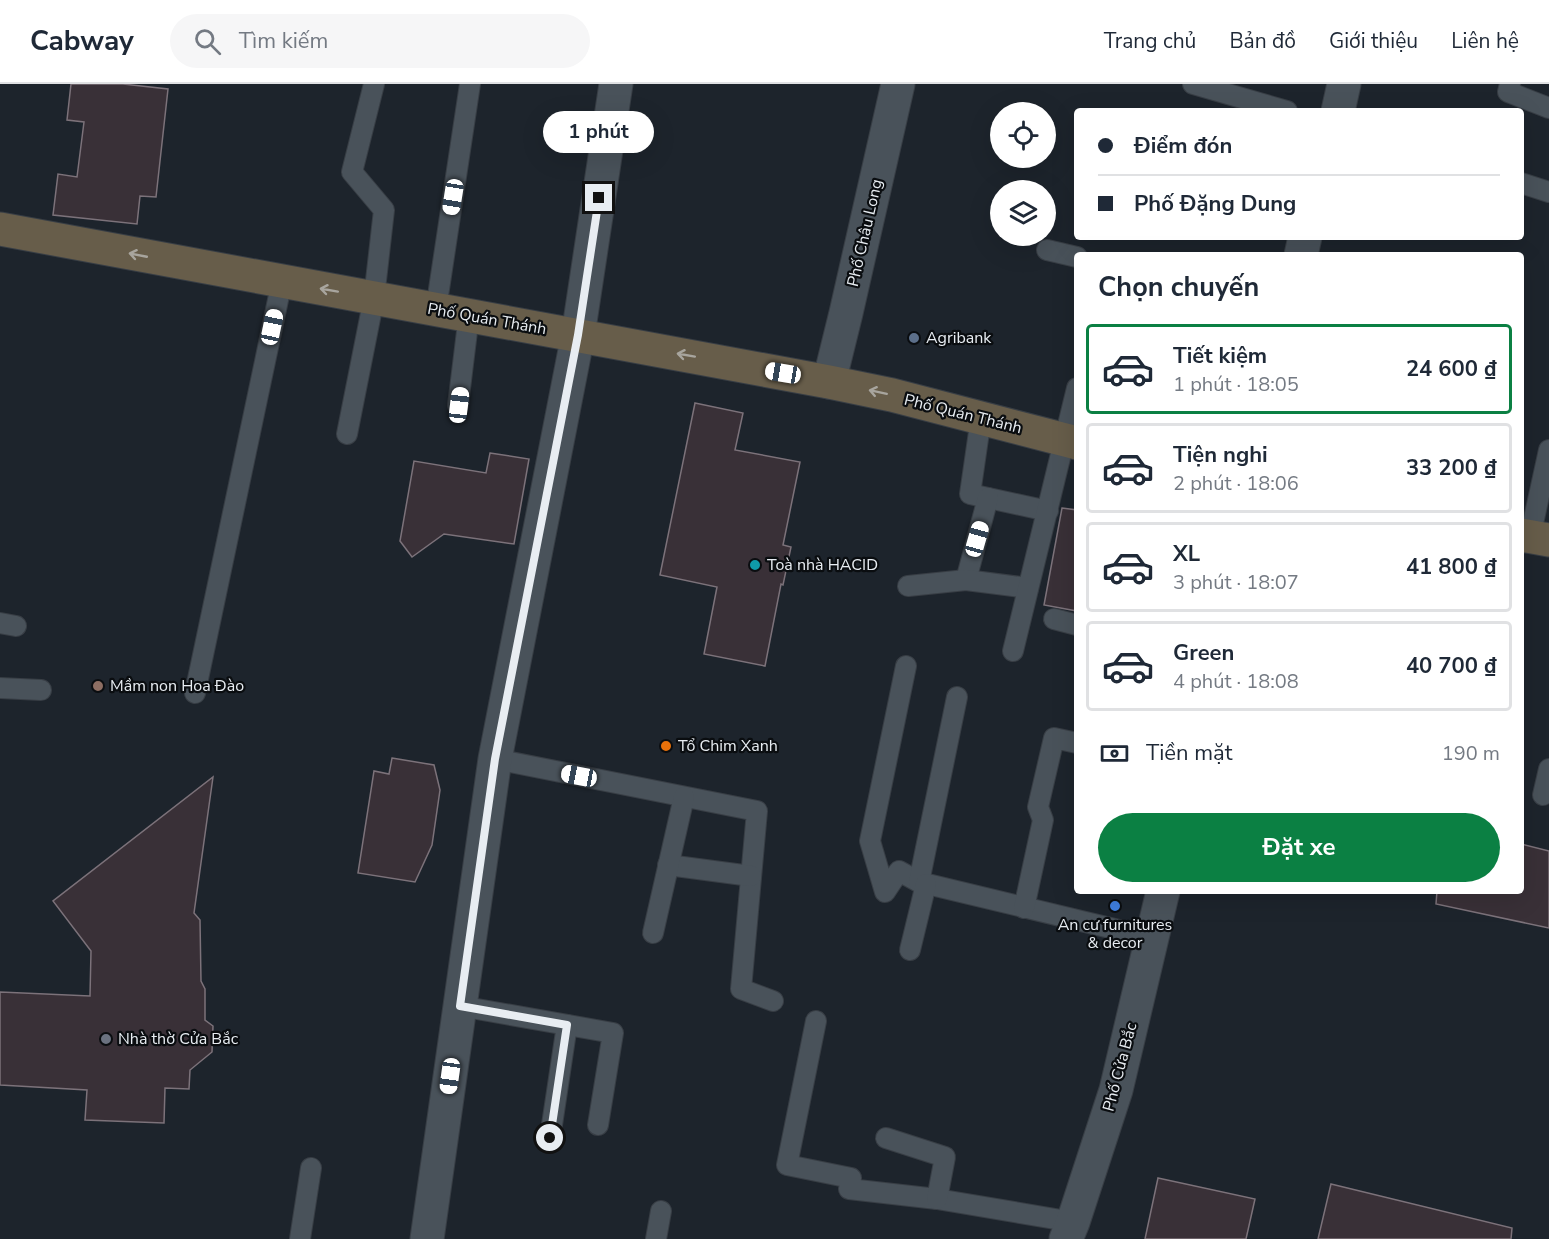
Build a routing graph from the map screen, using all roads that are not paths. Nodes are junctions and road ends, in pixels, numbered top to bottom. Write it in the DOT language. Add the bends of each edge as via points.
graph roads {
  1 [pos="374,84"];
  2 [pos="470,84"];
  3 [pos="616,84"];
  4 [pos="898,84"];
  5 [pos="1194,84"];
  6 [pos="1344,84"];
  7 [pos="1510,84"];
  8 [pos="1277,108"];
  9 [pos="1339,108"];
  10 [pos="1549,108"];
  11 [pos="1524,184"];
  12 [pos="1549,192"];
  13 [pos="0,229"];
  14 [pos="1047,250"];
  15 [pos="1074,256"];
  16 [pos="282,282"];
  17 [pos="374,298"];
  18 [pos="436,309"];
  19 [pos="469,315"];
  20 [pos="578,335"];
  21 [pos="829,382"];
  22 [pos="459,405"];
  23 [pos="1074,415"];
  24 [pos="981,418"];
  25 [pos="347,434"];
  26 [pos="1071,442"];
  27 [pos="1549,450"];
  28 [pos="988,498"];
  29 [pos="1048,511"];
  30 [pos="1533,537"];
  31 [pos="966,580"];
  32 [pos="908,586"];
  33 [pos="1028,588"];
  34 [pos="1054,619"];
  35 [pos="1074,624"];
  36 [pos="1013,651"];
  37 [pos="906,666"];
  38 [pos="0,688"];
  39 [pos="41,690"];
  40 [pos="195,693"];
  41 [pos="957,697"];
  42 [pos="1074,742"];
  43 [pos="495,759"];
  44 [pos="1549,769"];
  45 [pos="1543,795"];
  46 [pos="684,796"];
  47 [pos="668,865"];
  48 [pos="751,876"];
  49 [pos="922,883"];
  50 [pos="1162,894"];
  51 [pos="1024,908"];
  52 [pos="653,933"];
  53 [pos="1152,938"];
  54 [pos="910,950"];
  55 [pos="773,1001"];
  56 [pos="460,1006"];
  57 [pos="816,1022"];
  58 [pos="567,1025"];
  59 [pos="598,1125"];
  60 [pos="550,1138"];
  61 [pos="886,1138"];
  62 [pos="311,1168"];
  63 [pos="937,1199"];
  64 [pos="661,1211"];
  65 [pos="1070,1230"];
  66 [pos="300,1239"];
  67 [pos="427,1239"];
  68 [pos="656,1239"];
  1 -- 17 [label="lane" via="352,172 384,210"];
  2 -- 18 [label="lane"];
  3 -- 20 [label="street"];
  4 -- 21 [label="street, Phố Châu Long"];
  5 -- 8 [label="lane"];
  6 -- 9 [label="street"];
  7 -- 10 [label="lane" via="1508,92"];
  11 -- 12 [label="lane"];
  16 -- 13 [label="main road, Phố Quán Thánh, one-way"];
  14 -- 15 [label="lane"];
  17 -- 16 [label="main road, Phố Quán Thánh, one-way"];
  16 -- 40 [label="lane"];
  17 -- 18 [label="main road, Phố Quán Thánh"];
  17 -- 25 [label="lane"];
  18 -- 19 [label="main road, Phố Quán Thánh"];
  19 -- 20 [label="main road, Phố Quán Thánh"];
  19 -- 22 [label="lane"];
  21 -- 20 [label="main road, Phố Quán Thánh, one-way"];
  20 -- 43 [label="street"];
  24 -- 21 [label="main road, Phố Quán Thánh, one-way"];
  23 -- 26 [label="lane"];
  24 -- 26 [label="main road, Phố Quán Thánh"];
  24 -- 28 [label="lane" via="970,494"];
  26 -- 29 [label="lane"];
  27 -- 30 [label="lane"];
  28 -- 29 [label="lane"];
  28 -- 31 [label="lane"];
  29 -- 33 [label="lane"];
  31 -- 32 [label="lane"];
  31 -- 33 [label="lane"];
  33 -- 36 [label="lane"];
  34 -- 35 [label="lane"];
  37 -- 49 [label="lane" via="870,841 885,892 899,871"];
  38 -- 39 [label="lane"];
  41 -- 49 [label="lane"];
  42 -- 51 [label="lane" via="1054,738 1038,807 1043,820"];
  43 -- 46 [label="lane"];
  43 -- 56 [label="street"];
  44 -- 45 [label="lane"];
  46 -- 47 [label="lane"];
  46 -- 48 [label="lane" via="758,811"];
  47 -- 48 [label="lane"];
  47 -- 52 [label="lane"];
  48 -- 55 [label="lane" via="741,989"];
  49 -- 51 [label="lane"];
  49 -- 54 [label="lane"];
  50 -- 53 [label="street, Phố Cửa Bắc"];
  51 -- 53 [label="lane"];
  53 -- 65 [label="street, Phố Cửa Bắc" via="1116,1090"];
  56 -- 58 [label="lane"];
  56 -- 67 [label="street"];
  57 -- 63 [label="lane" via="788,1165 851,1178 849,1189"];
  58 -- 59 [label="lane" via="613,1033"];
  58 -- 60 [label="lane"];
  61 -- 63 [label="lane" via="945,1157"];
  62 -- 66 [label="lane"];
  63 -- 65 [label="lane"];
  64 -- 68 [label="lane"];
}
